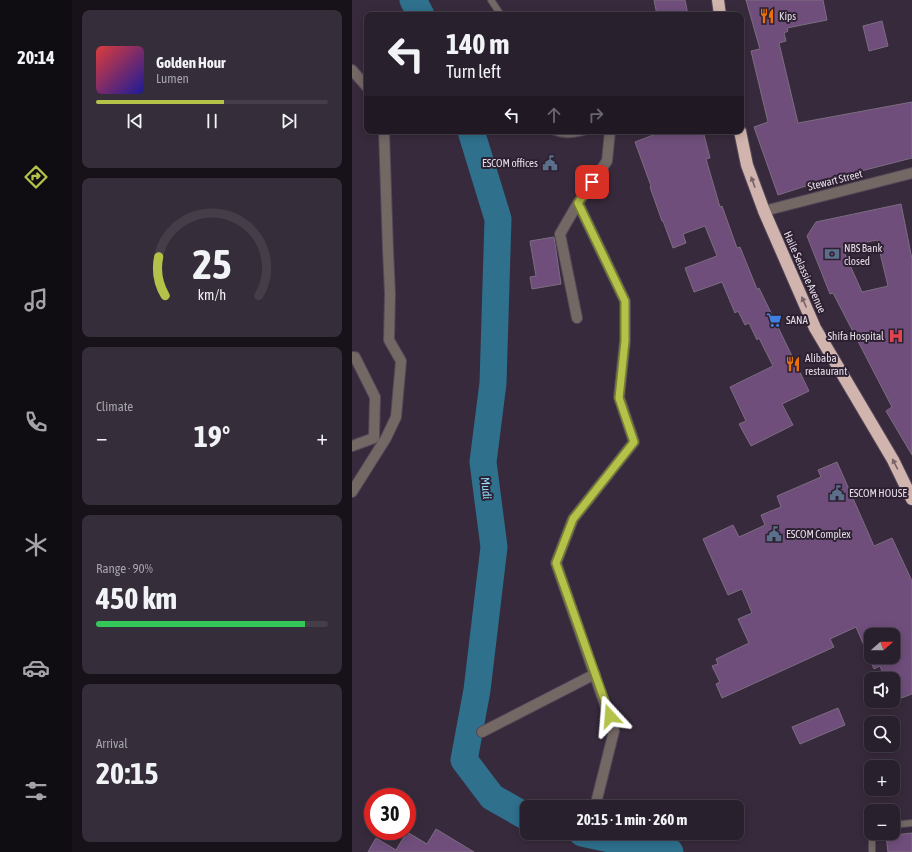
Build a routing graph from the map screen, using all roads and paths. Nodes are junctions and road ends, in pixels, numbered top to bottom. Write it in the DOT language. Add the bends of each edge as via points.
graph roads {
  1 [pos="491,0"];
  2 [pos="718,0"];
  3 [pos="499,12"];
  4 [pos="720,12"];
  5 [pos="352,70"];
  6 [pos="364,83"];
  7 [pos="384,134"];
  8 [pos="565,134"];
  9 [pos="576,134"];
  10 [pos="610,134"];
  11 [pos="741,134"];
  12 [pos="912,173"];
  13 [pos="578,203"];
  14 [pos="764,211"];
  15 [pos="577,318"];
  16 [pos="352,357"];
  17 [pos="352,446"];
  18 [pos="352,492"];
  19 [pos="912,499"];
  20 [pos="595,674"];
  21 [pos="482,732"];
  22 [pos="598,800"];
  23 [pos="912,823"];
  24 [pos="900,824"];
  25 [pos="872,840"];
  26 [pos="872,852"];
  1 -- 3 [label="lane"];
  2 -- 4 [label="highway"];
  5 -- 6 [label="street"];
  7 -- 18 [label="street" via="390,294 388,340 401,361 396,417 386,438"];
  8 -- 9 [label="lane"];
  10 -- 13 [label="street" via="607,161"];
  14 -- 11 [label="highway, Haile Selassie Avenue, one-way" via="747,165"];
  12 -- 14 [label="street, Stewart Street"];
  13 -- 15 [label="street" via="560,234"];
  13 -- 20 [label="street" via="625,301 625,341 619,398 634,442 573,519 556,563"];
  19 -- 14 [label="highway, Haile Selassie Avenue, one-way" via="893,460 815,328"];
  16 -- 17 [label="street" via="355,357 376,396 374,438"];
  20 -- 21 [label="street"];
  20 -- 22 [label="street" via="614,730"];
  23 -- 24 [label="lane"];
  25 -- 26 [label="lane"];
}
